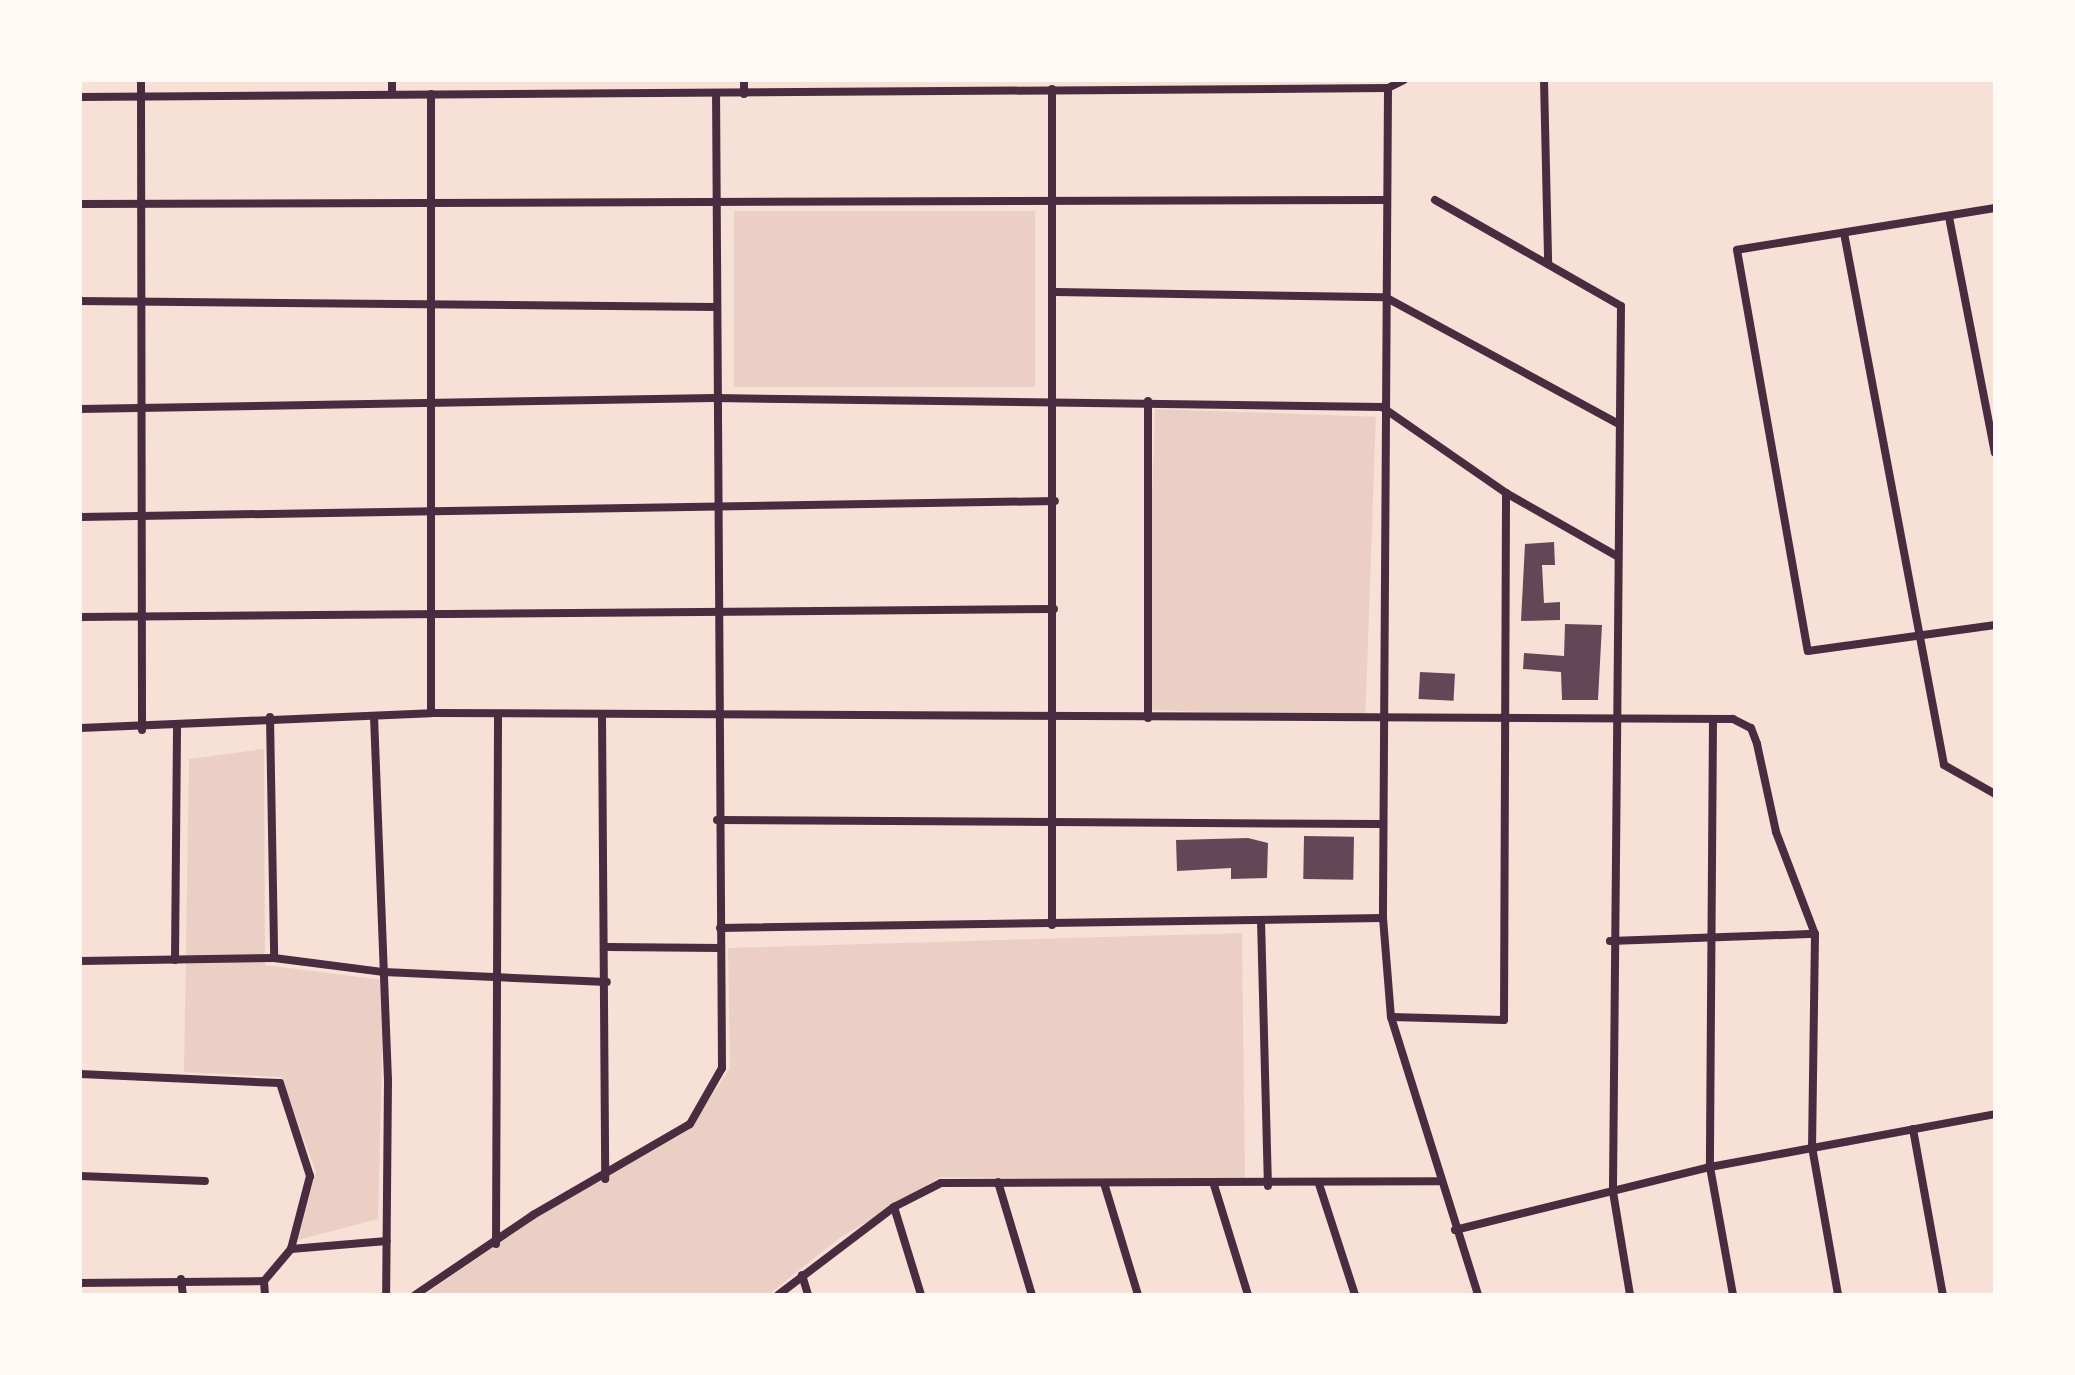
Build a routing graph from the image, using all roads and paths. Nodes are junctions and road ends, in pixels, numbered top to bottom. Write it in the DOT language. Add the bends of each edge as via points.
graph roads {
  1 [pos="141,80"];
  2 [pos="392,80"];
  3 [pos="744,80"];
  4 [pos="1082,80"];
  5 [pos="1544,80"];
  6 [pos="1402,84"];
  7 [pos="1388,88"];
  8 [pos="1052,89"];
  9 [pos="1082,90"];
  10 [pos="392,94"];
  11 [pos="431,94"];
  12 [pos="744,94"];
  13 [pos="716,96"];
  14 [pos="80,97"];
  15 [pos="141,97"];
  16 [pos="716,200"];
  17 [pos="1053,200"];
  18 [pos="1385,200"];
  19 [pos="1435,200"];
  20 [pos="142,201"];
  21 [pos="80,204"];
  22 [pos="431,205"];
  23 [pos="1995,208"];
  24 [pos="1949,217"];
  25 [pos="1844,233"];
  26 [pos="1548,263"];
  27 [pos="1055,292"];
  28 [pos="1385,297"];
  29 [pos="142,300"];
  30 [pos="80,301"];
  31 [pos="431,306"];
  32 [pos="715,307"];
  33 [pos="714,398"];
  34 [pos="1055,399"];
  35 [pos="1148,401"];
  36 [pos="431,405"];
  37 [pos="1382,407"];
  38 [pos="80,409"];
  39 [pos="142,411"];
  40 [pos="1619,424"];
  41 [pos="1995,453"];
  42 [pos="1506,493"];
  43 [pos="1055,501"];
  44 [pos="715,508"];
  45 [pos="431,513"];
  46 [pos="80,517"];
  47 [pos="142,517"];
  48 [pos="1617,556"];
  49 [pos="1054,609"];
  50 [pos="716,614"];
  51 [pos="80,617"];
  52 [pos="142,617"];
  53 [pos="431,618"];
  54 [pos="1995,625"];
  55 [pos="1918,637"];
  56 [pos="431,713"];
  57 [pos="498,714"];
  58 [pos="602,715"];
  59 [pos="374,716"];
  60 [pos="270,717"];
  61 [pos="718,717"];
  62 [pos="1053,717"];
  63 [pos="1505,717"];
  64 [pos="1148,718"];
  65 [pos="1385,718"];
  66 [pos="1617,719"];
  67 [pos="1713,719"];
  68 [pos="80,728"];
  69 [pos="177,729"];
  70 [pos="142,730"];
  71 [pos="1995,794"];
  72 [pos="717,820"];
  73 [pos="1054,821"];
  74 [pos="1381,824"];
  75 [pos="1383,918"];
  76 [pos="1261,920"];
  77 [pos="1052,925"];
  78 [pos="720,928"];
  79 [pos="1815,934"];
  80 [pos="1713,938"];
  81 [pos="1610,941"];
  82 [pos="608,947"];
  83 [pos="720,948"];
  84 [pos="274,958"];
  85 [pos="175,960"];
  86 [pos="80,961"];
  87 [pos="384,972"];
  88 [pos="495,977"];
  89 [pos="607,982"];
  90 [pos="1391,1017"];
  91 [pos="80,1074"];
  92 [pos="1995,1114"];
  93 [pos="1913,1129"];
  94 [pos="1812,1147"];
  95 [pos="1710,1167"];
  96 [pos="80,1176"];
  97 [pos="605,1179"];
  98 [pos="205,1181"];
  99 [pos="1438,1181"];
  100 [pos="998,1182"];
  101 [pos="1104,1183"];
  102 [pos="1319,1184"];
  103 [pos="1214,1185"];
  104 [pos="1268,1186"];
  105 [pos="1613,1192"];
  106 [pos="894,1207"];
  107 [pos="1455,1230"];
  108 [pos="387,1241"];
  109 [pos="496,1244"];
  110 [pos="291,1249"];
  111 [pos="802,1275"];
  112 [pos="181,1279"];
  113 [pos="264,1281"];
  114 [pos="80,1283"];
  115 [pos="183,1295"];
  116 [pos="265,1295"];
  117 [pos="386,1295"];
  118 [pos="415,1295"];
  119 [pos="778,1295"];
  120 [pos="808,1295"];
  121 [pos="921,1295"];
  122 [pos="1032,1295"];
  123 [pos="1138,1295"];
  124 [pos="1248,1295"];
  125 [pos="1355,1295"];
  126 [pos="1478,1295"];
  127 [pos="1630,1295"];
  128 [pos="1733,1295"];
  129 [pos="1838,1295"];
  130 [pos="1943,1295"];
  1 -- 15 [label="street"];
  2 -- 10 [label="street"];
  3 -- 12 [label="street"];
  4 -- 9 [label="street"];
  5 -- 26 [label="street"];
  6 -- 7 [label="street"];
  7 -- 9 [label="street"];
  7 -- 18 [label="street"];
  8 -- 9 [label="street"];
  8 -- 12 [label="street"];
  8 -- 17 [label="street"];
  10 -- 11 [label="street"];
  10 -- 15 [label="street"];
  11 -- 13 [label="street"];
  11 -- 22 [label="street"];
  12 -- 13 [label="street"];
  13 -- 16 [label="street"];
  14 -- 15 [label="street"];
  15 -- 20 [label="street"];
  16 -- 17 [label="street"];
  16 -- 22 [label="street"];
  16 -- 32 [label="street"];
  17 -- 18 [label="street"];
  17 -- 27 [label="street"];
  18 -- 28 [label="street"];
  19 -- 26 [label="street"];
  20 -- 21 [label="street"];
  20 -- 22 [label="street"];
  20 -- 29 [label="street"];
  22 -- 31 [label="street"];
  23 -- 24 [label="street"];
  24 -- 25 [label="street"];
  24 -- 41 [label="street"];
  25 -- 55 [label="street"];
  25 -- 55 [label="street" via="1737,250 1808,651"];
  26 -- 40 [label="street" via="1621,306"];
  27 -- 28 [label="street"];
  27 -- 34 [label="street"];
  28 -- 37 [label="street"];
  28 -- 40 [label="street"];
  29 -- 30 [label="street"];
  29 -- 31 [label="street"];
  29 -- 39 [label="street"];
  31 -- 32 [label="street"];
  31 -- 36 [label="street"];
  32 -- 33 [label="street"];
  33 -- 34 [label="street"];
  33 -- 36 [label="street"];
  33 -- 44 [label="street"];
  34 -- 35 [label="street"];
  34 -- 43 [label="street"];
  35 -- 37 [label="street"];
  35 -- 64 [label="street"];
  36 -- 39 [label="street"];
  36 -- 45 [label="street"];
  37 -- 42 [label="street"];
  37 -- 65 [label="street"];
  38 -- 39 [label="street"];
  39 -- 47 [label="street"];
  40 -- 48 [label="street"];
  42 -- 48 [label="street"];
  42 -- 63 [label="street"];
  43 -- 44 [label="street"];
  43 -- 49 [label="street"];
  44 -- 45 [label="street"];
  44 -- 50 [label="street"];
  45 -- 47 [label="street"];
  45 -- 53 [label="street"];
  46 -- 47 [label="street"];
  47 -- 52 [label="street"];
  48 -- 66 [label="street"];
  49 -- 50 [label="street"];
  49 -- 62 [label="street"];
  50 -- 53 [label="street"];
  50 -- 61 [label="street"];
  51 -- 52 [label="street"];
  52 -- 53 [label="street"];
  52 -- 70 [label="street"];
  53 -- 56 [label="street"];
  54 -- 55 [label="street"];
  55 -- 71 [label="street" via="1944,765"];
  56 -- 57 [label="street"];
  56 -- 59 [label="street"];
  57 -- 58 [label="street"];
  57 -- 88 [label="street"];
  58 -- 61 [label="street"];
  58 -- 82 [label="street"];
  59 -- 60 [label="street"];
  59 -- 87 [label="street"];
  60 -- 69 [label="street"];
  60 -- 84 [label="street"];
  61 -- 62 [label="street"];
  61 -- 72 [label="street"];
  62 -- 64 [label="street"];
  62 -- 73 [label="street"];
  63 -- 65 [label="street"];
  63 -- 66 [label="street"];
  63 -- 90 [label="street" via="1504,1020"];
  64 -- 65 [label="street"];
  65 -- 74 [label="street"];
  66 -- 67 [label="street"];
  66 -- 81 [label="street"];
  67 -- 79 [label="street" via="1751,728 1776,832"];
  67 -- 80 [label="street"];
  68 -- 70 [label="street"];
  69 -- 70 [label="street"];
  69 -- 85 [label="street"];
  72 -- 73 [label="street"];
  72 -- 78 [label="street"];
  73 -- 74 [label="street"];
  73 -- 77 [label="street"];
  74 -- 75 [label="street"];
  75 -- 76 [label="street"];
  75 -- 90 [label="street"];
  76 -- 77 [label="street"];
  76 -- 104 [label="street"];
  77 -- 78 [label="street"];
  78 -- 83 [label="street"];
  79 -- 80 [label="street"];
  79 -- 94 [label="street"];
  80 -- 81 [label="street"];
  80 -- 95 [label="street"];
  81 -- 105 [label="street"];
  82 -- 83 [label="street"];
  82 -- 89 [label="street"];
  83 -- 97 [label="street" via="722,1068 690,1124"];
  84 -- 85 [label="street"];
  84 -- 87 [label="street"];
  85 -- 86 [label="street"];
  87 -- 88 [label="street"];
  87 -- 108 [label="street"];
  88 -- 89 [label="street"];
  88 -- 109 [label="street"];
  89 -- 97 [label="street"];
  90 -- 99 [label="street"];
  91 -- 110 [label="street" via="280,1083 310,1176"];
  92 -- 93 [label="street"];
  93 -- 94 [label="street"];
  93 -- 130 [label="street"];
  94 -- 95 [label="street"];
  94 -- 129 [label="street"];
  95 -- 105 [label="street"];
  95 -- 128 [label="street"];
  96 -- 98 [label="street"];
  97 -- 109 [label="street" via="533,1215"];
  99 -- 102 [label="street"];
  99 -- 107 [label="street"];
  100 -- 101 [label="street"];
  100 -- 106 [label="street" via="941,1183"];
  100 -- 122 [label="street"];
  101 -- 103 [label="street"];
  101 -- 123 [label="street"];
  102 -- 104 [label="street"];
  102 -- 125 [label="street"];
  103 -- 104 [label="street"];
  103 -- 124 [label="street"];
  105 -- 107 [label="street"];
  105 -- 127 [label="street"];
  106 -- 111 [label="street"];
  106 -- 121 [label="street"];
  107 -- 126 [label="street"];
  108 -- 110 [label="street"];
  108 -- 117 [label="street"];
  109 -- 118 [label="street"];
  110 -- 113 [label="street"];
  111 -- 119 [label="street"];
  111 -- 120 [label="street"];
  112 -- 113 [label="street"];
  112 -- 114 [label="street"];
  112 -- 115 [label="street"];
  113 -- 116 [label="street"];
}
